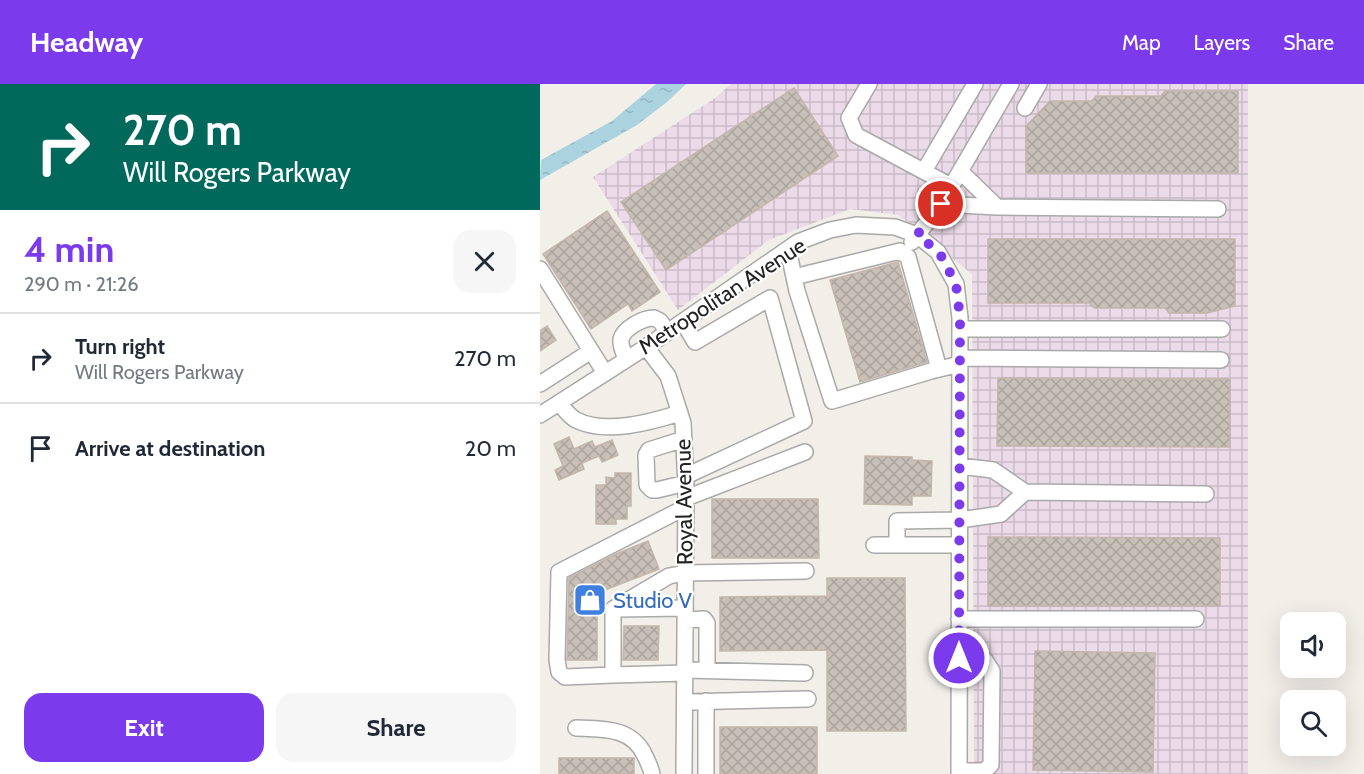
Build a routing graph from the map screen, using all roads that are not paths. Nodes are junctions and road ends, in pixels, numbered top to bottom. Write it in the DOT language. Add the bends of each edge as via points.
graph roads {
  1 [pos="869,84"];
  2 [pos="975,84"];
  3 [pos="1011,84"];
  4 [pos="1039,84"];
  5 [pos="1024,108"];
  6 [pos="924,171"];
  7 [pos="960,171"];
  8 [pos="951,186"];
  9 [pos="941,204"];
  10 [pos="997,207"];
  11 [pos="1218,209"];
  12 [pos="917,235"];
  13 [pos="788,249"];
  14 [pos="903,254"];
  15 [pos="540,269"];
  16 [pos="794,276"];
  17 [pos="546,293"];
  18 [pos="724,293"];
  19 [pos="736,318"];
  20 [pos="683,322"];
  21 [pos="960,329"];
  22 [pos="1222,329"];
  23 [pos="668,332"];
  24 [pos="646,347"];
  25 [pos="591,351"];
  26 [pos="626,359"];
  27 [pos="1221,360"];
  28 [pos="960,361"];
  29 [pos="939,369"];
  30 [pos="605,373"];
  31 [pos="540,384"];
  32 [pos="559,404"];
  33 [pos="680,413"];
  34 [pos="540,415"];
  35 [pos="684,439"];
  36 [pos="805,452"];
  37 [pos="960,466"];
  38 [pos="686,491"];
  39 [pos="1025,492"];
  40 [pos="1206,494"];
  41 [pos="960,520"];
  42 [pos="874,545"];
  43 [pos="897,545"];
  44 [pos="959,545"];
  45 [pos="806,571"];
  46 [pos="685,573"];
  47 [pos="613,609"];
  48 [pos="685,614"];
  49 [pos="959,619"];
  50 [pos="1196,619"];
  51 [pos="959,658"];
  52 [pos="707,670"];
  53 [pos="685,671"];
  54 [pos="805,673"];
  55 [pos="613,675"];
  56 [pos="808,699"];
  57 [pos="706,701"];
  58 [pos="685,702"];
  59 [pos="576,728"];
  60 [pos="959,772"];
  61 [pos="651,774"];
  62 [pos="684,774"];
  63 [pos="706,774"];
  1 -- 6 [label="street" via="849,118 856,135"];
  2 -- 6 [label="street"];
  3 -- 7 [label="street"];
  4 -- 5 [label="street"];
  6 -- 8 [label="street"];
  7 -- 8 [label="street"];
  7 -- 10 [label="street"];
  8 -- 9 [label="street"];
  9 -- 10 [label="street"];
  9 -- 12 [label="street"];
  10 -- 11 [label="street"];
  12 -- 13 [label="street, Metropolitan Avenue" via="895,227 856,225 830,230"];
  12 -- 14 [label="street"];
  12 -- 21 [label="street" via="939,252 956,284"];
  13 -- 16 [label="street"];
  13 -- 18 [label="street, Metropolitan Avenue"];
  14 -- 16 [label="street" via="900,251"];
  14 -- 29 [label="street" via="908,257"];
  15 -- 17 [label="street"];
  16 -- 29 [label="street" via="831,401"];
  17 -- 25 [label="street"];
  18 -- 19 [label="street"];
  18 -- 20 [label="street, Metropolitan Avenue"];
  19 -- 20 [label="street" via="695,342"];
  19 -- 38 [label="street" via="770,298 804,422"];
  20 -- 23 [label="street, Metropolitan Avenue"];
  21 -- 22 [label="street"];
  21 -- 28 [label="street"];
  23 -- 24 [label="street, Metropolitan Avenue"];
  23 -- 26 [label="street" via="654,318 643,320 621,338"];
  24 -- 26 [label="street, Metropolitan Avenue"];
  24 -- 33 [label="street, Royal Avenue" via="668,376"];
  25 -- 30 [label="street"];
  25 -- 31 [label="street"];
  26 -- 30 [label="street, Metropolitan Avenue"];
  27 -- 28 [label="street"];
  28 -- 29 [label="street"];
  28 -- 37 [label="street"];
  30 -- 32 [label="street, Metropolitan Avenue"];
  32 -- 33 [label="street" via="576,420 618,427"];
  32 -- 34 [label="street, Metropolitan Avenue"];
  33 -- 35 [label="street, Royal Avenue"];
  35 -- 38 [label="street, Royal Avenue"];
  35 -- 38 [label="street" via="649,450 647,485 652,489"];
  36 -- 38 [label="street"];
  37 -- 39 [label="street" via="993,470"];
  37 -- 41 [label="street"];
  38 -- 46 [label="street, Royal Avenue"];
  38 -- 55 [label="street" via="559,572 559,672 565,677"];
  39 -- 40 [label="street"];
  39 -- 41 [label="street" via="1001,514"];
  41 -- 43 [label="street" via="897,521"];
  41 -- 44 [label="street"];
  42 -- 43 [label="street"];
  43 -- 44 [label="street"];
  44 -- 49 [label="street"];
  45 -- 46 [label="street"];
  46 -- 47 [label="street" via="669,576"];
  46 -- 48 [label="street, Royal Avenue"];
  47 -- 48 [label="street"];
  47 -- 55 [label="street"];
  48 -- 52 [label="street" via="707,623"];
  48 -- 53 [label="street, Royal Avenue"];
  49 -- 50 [label="street"];
  49 -- 51 [label="street"];
  51 -- 60 [label="street"];
  51 -- 60 [label="street" via="985,660 992,671 991,765 984,771"];
  52 -- 53 [label="street"];
  52 -- 54 [label="street"];
  53 -- 55 [label="street"];
  53 -- 58 [label="street, Royal Avenue"];
  56 -- 57 [label="street"];
  57 -- 58 [label="street"];
  57 -- 63 [label="street"];
  58 -- 62 [label="street, Royal Avenue"];
  59 -- 61 [label="street" via="628,735 641,747"];
}
